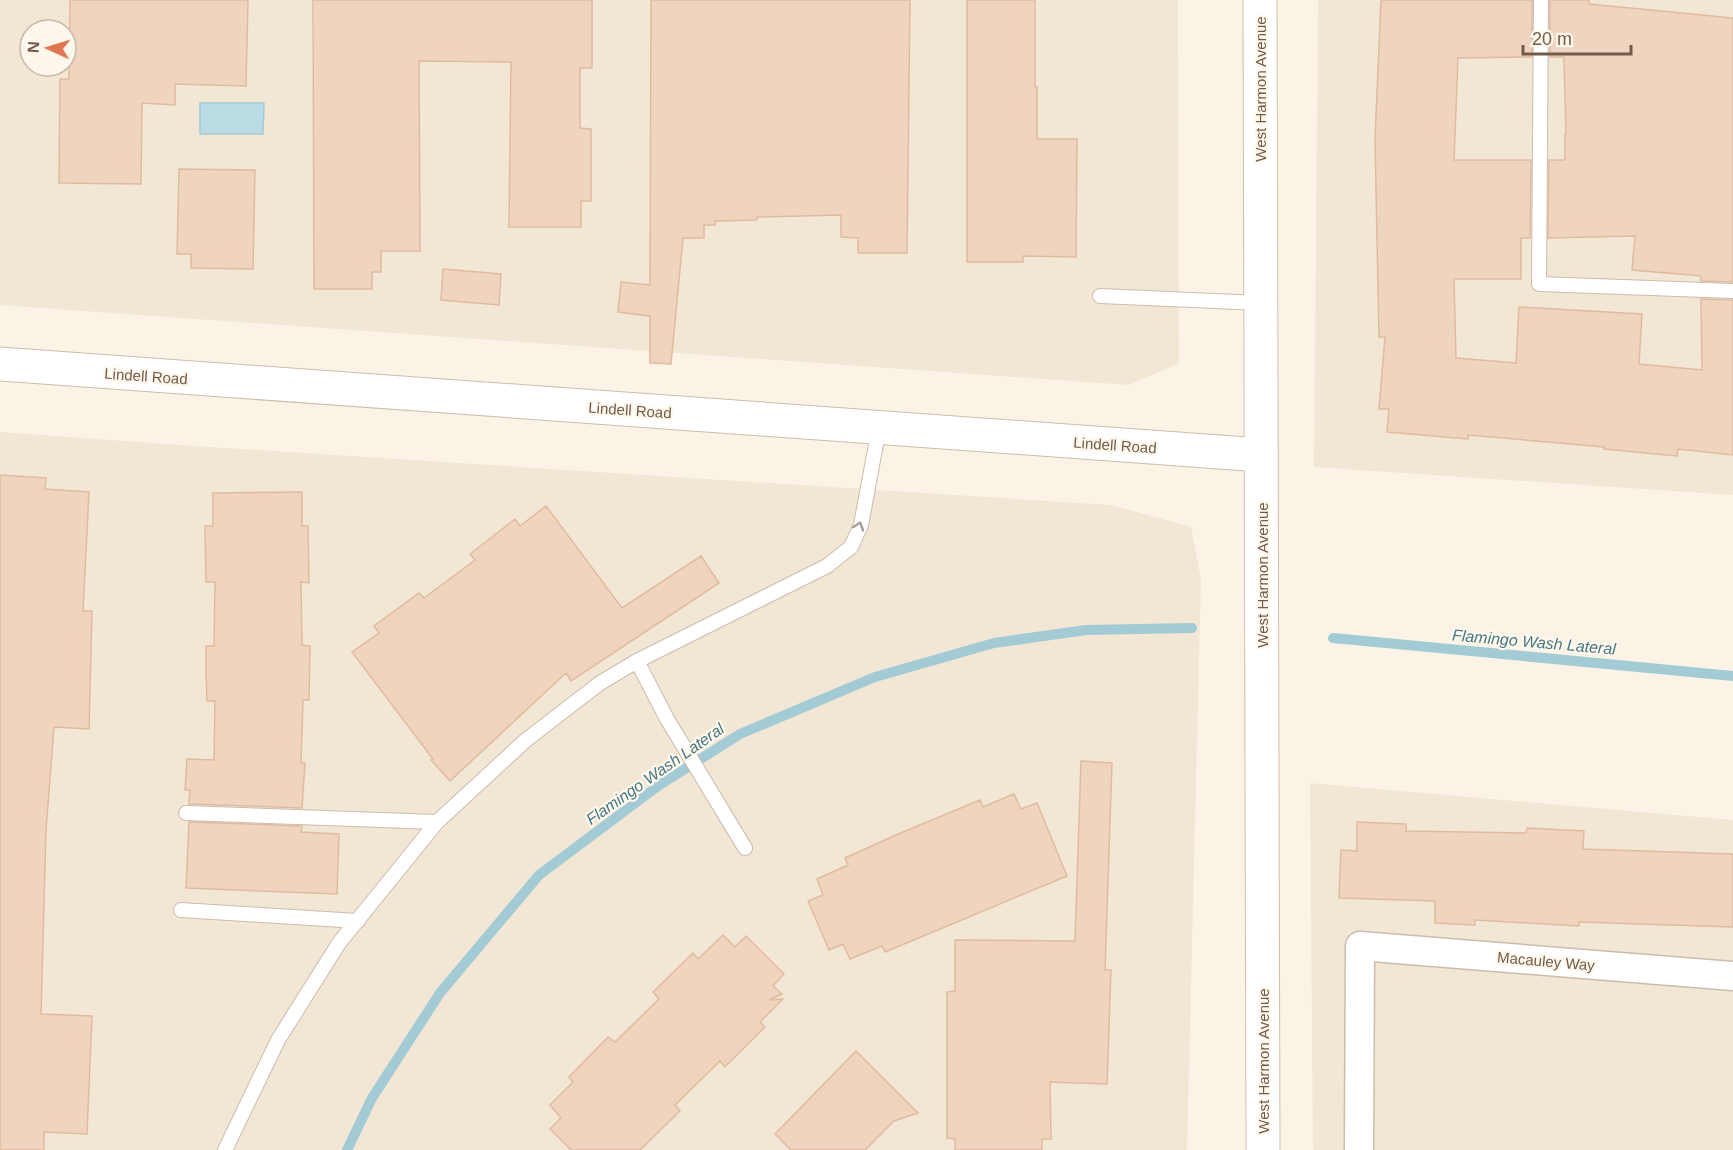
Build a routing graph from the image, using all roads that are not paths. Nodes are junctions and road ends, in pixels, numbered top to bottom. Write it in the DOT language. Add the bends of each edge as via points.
graph roads {
  1 [pos="1260,0"];
  2 [pos="1540,0"];
  3 [pos="1733,291"];
  4 [pos="1100,296"];
  5 [pos="1261,303"];
  6 [pos="0,364"];
  7 [pos="879,428"];
  8 [pos="1261,455"];
  9 [pos="637,661"];
  10 [pos="186,813"];
  11 [pos="437,822"];
  12 [pos="745,848"];
  13 [pos="181,910"];
  14 [pos="358,921"];
  15 [pos="1733,976"];
  16 [pos="225,1150"];
  17 [pos="1263,1150"];
  18 [pos="1359,1150"];
  1 -- 5 [label="street, West Harmon Avenue"];
  2 -- 3 [label="lane" via="1539,284"];
  4 -- 5 [label="lane"];
  5 -- 8 [label="street, West Harmon Avenue"];
  6 -- 7 [label="street, Lindell Road"];
  7 -- 8 [label="street, Lindell Road"];
  9 -- 7 [label="lane, one-way" via="822,568 851,547 861,525"];
  8 -- 17 [label="street, West Harmon Avenue"];
  9 -- 11 [label="lane" via="600,683 526,740"];
  9 -- 12 [label="lane" via="667,719"];
  10 -- 11 [label="lane"];
  11 -- 14 [label="lane"];
  13 -- 14 [label="lane"];
  14 -- 16 [label="lane" via="339,943 278,1040"];
  15 -- 18 [label="street, Macauley Way" via="1360,946"];
}
